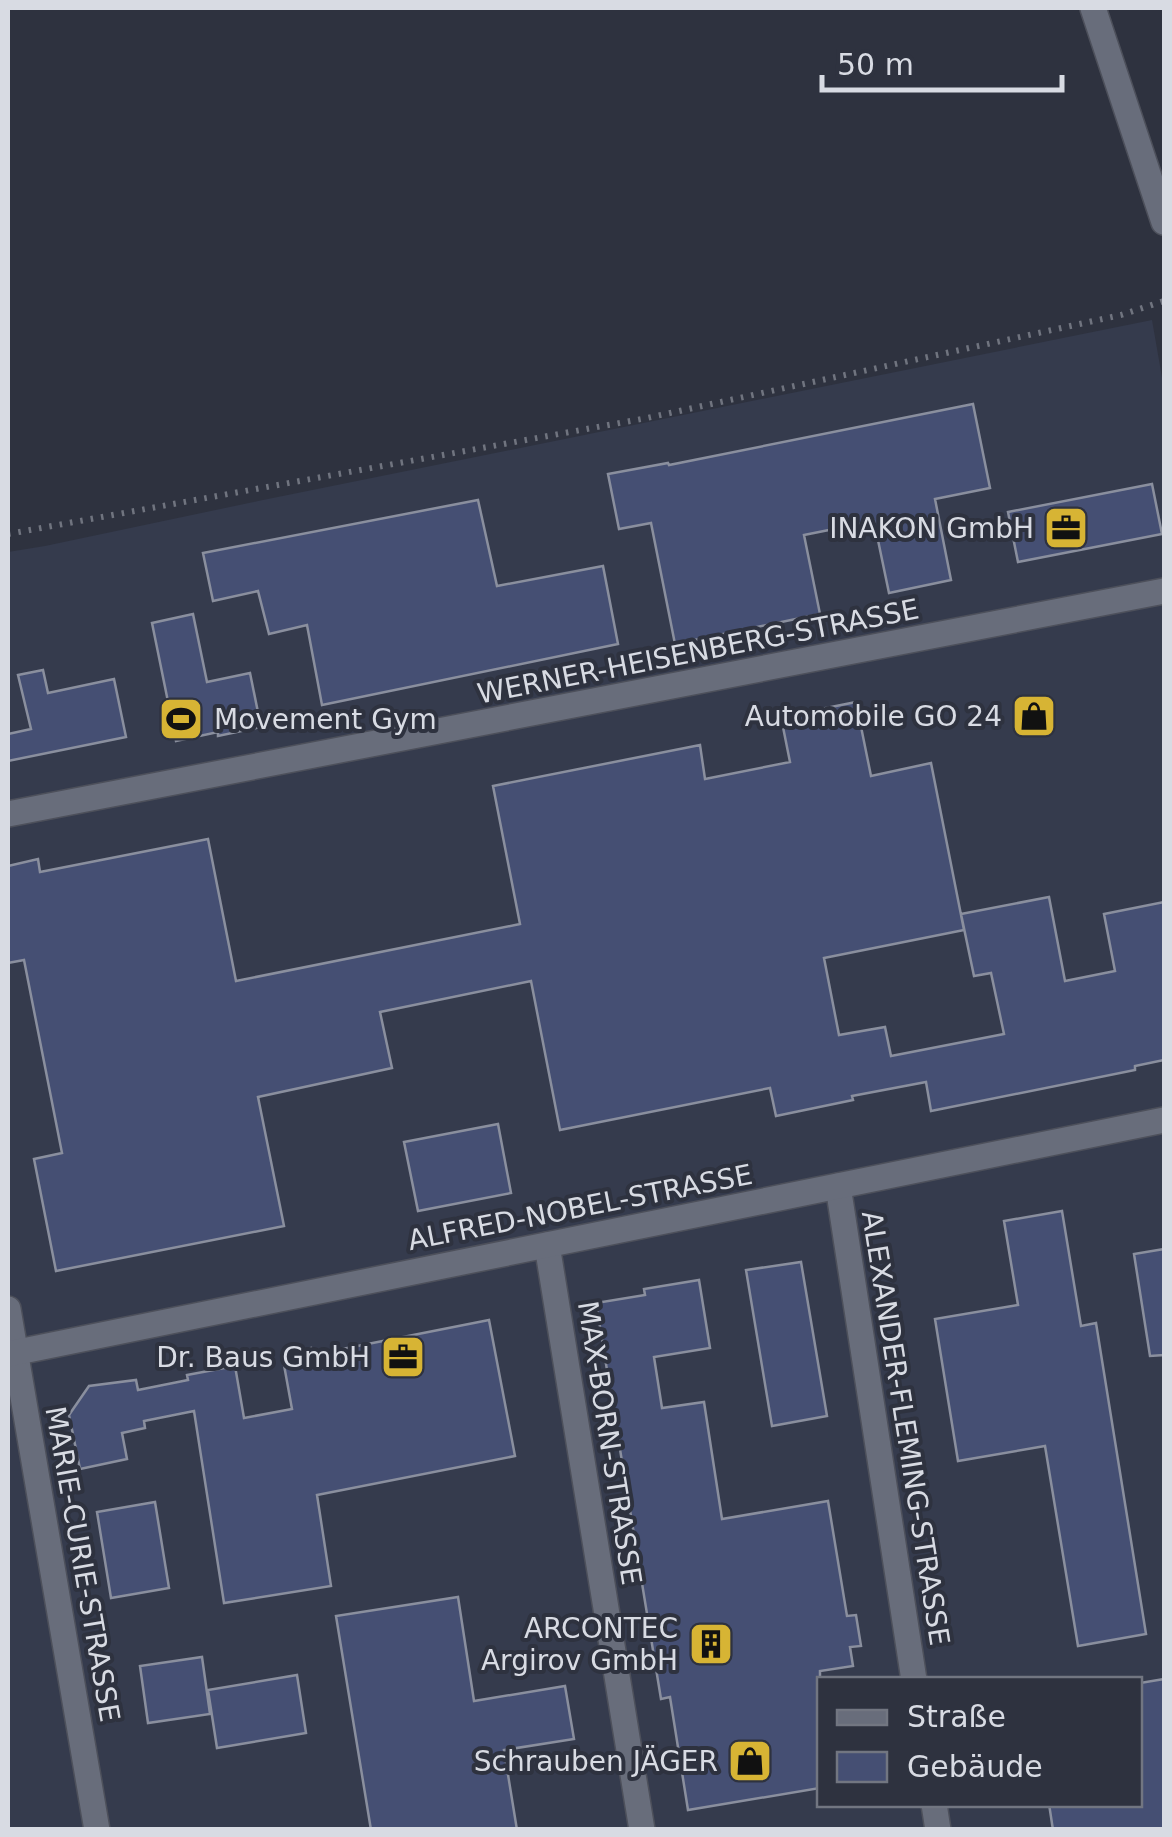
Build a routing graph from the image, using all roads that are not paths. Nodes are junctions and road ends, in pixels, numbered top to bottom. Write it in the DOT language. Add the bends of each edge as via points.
graph roads {
  1 [pos="1093,8"];
  2 [pos="1164,222"];
  3 [pos="1164,591"];
  4 [pos="8,814"];
  5 [pos="1164,1120"];
  6 [pos="838,1186"];
  7 [pos="546,1245"];
  8 [pos="8,1309"];
  9 [pos="12,1353"];
  10 [pos="914,1677"];
  11 [pos="97,1830"];
  12 [pos="642,1830"];
  1 -- 2 [label="street"];
  3 -- 4 [label="street, WERNER-HEISENBERG-STRASSE"];
  5 -- 6 [label="street, ALFRED-NOBEL-STRASSE"];
  6 -- 7 [label="street, ALFRED-NOBEL-STRASSE"];
  6 -- 10 [label="street, ALEXANDER-FLEMING-STRASSE"];
  7 -- 9 [label="street, ALFRED-NOBEL-STRASSE"];
  7 -- 12 [label="street, MAX-BORN-STRASSE"];
  8 -- 9 [label="street, MARIE-CURIE-STRASSE"];
  9 -- 11 [label="street, MARIE-CURIE-STRASSE"];
}
